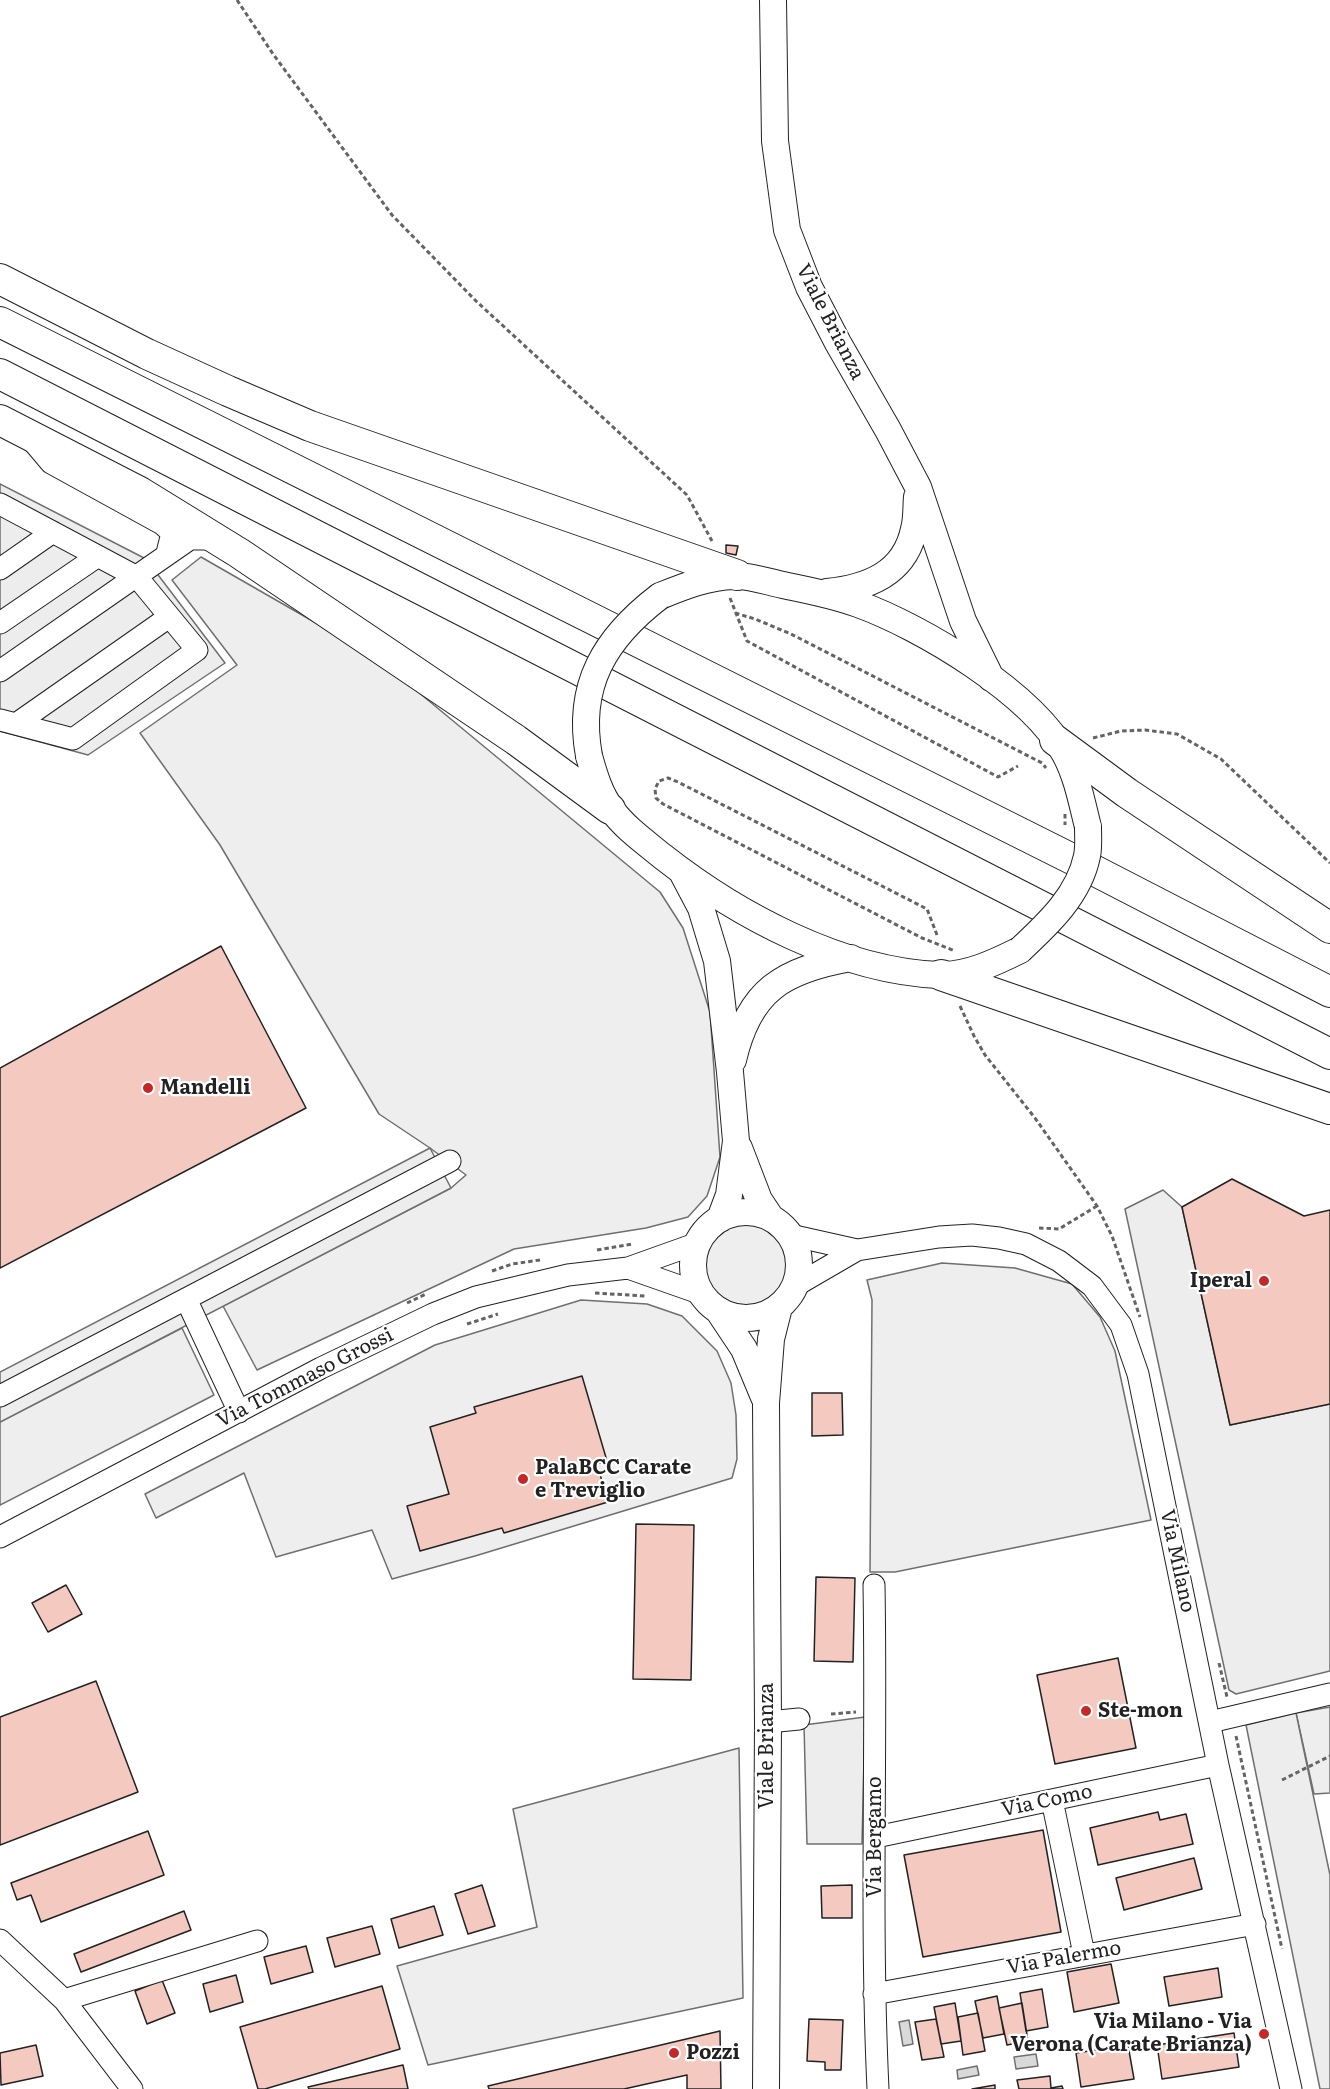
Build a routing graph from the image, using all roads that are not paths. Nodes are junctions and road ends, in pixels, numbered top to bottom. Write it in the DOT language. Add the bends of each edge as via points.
graph roads {
  1 [pos="773,0"];
  2 [pos="0,279"];
  3 [pos="0,322"];
  4 [pos="0,374"];
  5 [pos="13,427"];
  6 [pos="918,488"];
  7 [pos="1,506"];
  8 [pos="53,532"];
  9 [pos="218,540"];
  10 [pos="166,553"];
  11 [pos="98,556"];
  12 [pos="0,569"];
  13 [pos="137,577"];
  14 [pos="732,585"];
  15 [pos="818,592"];
  16 [pos="170,617"];
  17 [pos="0,623"];
  18 [pos="0,671"];
  19 [pos="991,678"];
  20 [pos="8,722"];
  21 [pos="1055,740"];
  22 [pos="610,809"];
  23 [pos="682,872"];
  24 [pos="1330,928"];
  25 [pos="851,958"];
  26 [pos="949,964"];
  27 [pos="1330,992"];
  28 [pos="1330,1054"];
  29 [pos="730,1072"];
  30 [pos="1330,1109"];
  31 [pos="736,1142"];
  32 [pos="450,1161"];
  33 [pos="771,1218"];
  34 [pos="720,1219"];
  35 [pos="790,1235"];
  36 [pos="698,1243"];
  37 [pos="857,1250"];
  38 [pos="628,1268"];
  39 [pos="795,1286"];
  40 [pos="186,1299"];
  41 [pos="710,1302"];
  42 [pos="779,1307"];
  43 [pos="0,1396"];
  44 [pos="766,1403"];
  45 [pos="238,1412"];
  46 [pos="0,1537"];
  47 [pos="874,1585"];
  48 [pos="1330,1694"];
  49 [pos="799,1719"];
  50 [pos="768,1722"];
  51 [pos="1210,1722"];
  52 [pos="1218,1765"];
  53 [pos="1052,1800"];
  54 [pos="876,1837"];
  55 [pos="1255,1924"];
  56 [pos="0,1940"];
  57 [pos="256,1941"];
  58 [pos="1084,1954"];
  59 [pos="874,1994"];
  60 [pos="64,2000"];
  61 [pos="132,2089"];
  62 [pos="766,2089"];
  63 [pos="878,2089"];
  64 [pos="1291,2089"];
  1 -- 6 [label="main road, Viale Brianza" via="775,141 787,230 808,287"];
  2 -- 14 [label="highway" via="147,354 310,426"];
  3 -- 27 [label="highway" via="1057,851"];
  4 -- 28 [label="highway"];
  5 -- 9 [label="highway" via="140,492"];
  5 -- 10 [label="street" via="51,463 162,524 172,533"];
  6 -- 15 [label="main road" via="914,530 906,550 891,568 865,586"];
  6 -- 19 [label="main road, Viale Brianza" via="963,621"];
  7 -- 8 [label="street"];
  8 -- 11 [label="street"];
  8 -- 12 [label="street"];
  9 -- 10 [label="street" via="190,539"];
  9 -- 22 [label="highway" via="506,733"];
  10 -- 13 [label="street"];
  11 -- 13 [label="street"];
  11 -- 17 [label="street"];
  13 -- 16 [label="street"];
  13 -- 18 [label="street"];
  14 -- 15 [label="main road"];
  14 -- 22 [label="main road, bridge" via="703,579 660,596 622,630 595,672 587,696 586,738"];
  15 -- 19 [label="main road" via="858,604 911,628"];
  16 -- 20 [label="street"];
  16 -- 20 [label="street" via="196,650 73,739"];
  19 -- 21 [label="main road" via="1025,706"];
  21 -- 24 [label="highway"];
  21 -- 26 [label="main road, bridge" via="1078,788 1077,830 1087,855 1079,878 1065,905 1020,950 968,970"];
  22 -- 23 [label="main road"];
  23 -- 25 [label="main road" via="766,924"];
  23 -- 29 [label="main road" via="701,908 717,961"];
  25 -- 26 [label="main road" via="879,966"];
  25 -- 29 [label="main road" via="799,971 760,999 738,1037"];
  26 -- 30 [label="highway"];
  29 -- 31 [label="main road"];
  31 -- 33 [label="main road" via="759,1200"];
  31 -- 34 [label="main road" via="729,1195"];
  32 -- 40 [label="street"];
  33 -- 34 [label="main road" via="745,1212"];
  33 -- 35 [label="main road"];
  34 -- 36 [label="main road"];
  35 -- 37 [label="street, Via Milano"];
  35 -- 39 [label="main road" via="799,1269"];
  36 -- 38 [label="street, Via Tommaso Grossi"];
  36 -- 41 [label="main road" via="693,1269"];
  37 -- 39 [label="street, Via Milano"];
  37 -- 51 [label="street, Via Milano" via="939,1237 999,1238 1026,1244 1059,1261 1092,1286 1121,1325 1138,1374"];
  38 -- 41 [label="street, Via Tommaso Grossi"];
  38 -- 45 [label="street, Via Tommaso Grossi" via="568,1275 476,1297 321,1368"];
  39 -- 42 [label="main road"];
  40 -- 43 [label="street"];
  40 -- 45 [label="street"];
  41 -- 42 [label="main road" via="732,1316 748,1318"];
  41 -- 44 [label="main road, Viale Brianza" via="744,1349"];
  42 -- 44 [label="main road, Viale Brianza" via="771,1339"];
  44 -- 50 [label="main road, Viale Brianza"];
  45 -- 46 [label="street, Via Tommaso Grossi"];
  47 -- 54 [label="street, Via Bergamo"];
  48 -- 51 [label="street"];
  49 -- 50 [label="street"];
  50 -- 62 [label="main road, Viale Brianza"];
  51 -- 52 [label="street, Via Milano"];
  52 -- 53 [label="street, Via Como"];
  52 -- 55 [label="street, Via Milano"];
  53 -- 54 [label="street, Via Como"];
  53 -- 58 [label="street"];
  54 -- 59 [label="street, Via Bergamo"];
  55 -- 58 [label="street, Via Palermo"];
  55 -- 64 [label="street, Via Milano"];
  56 -- 60 [label="street"];
  57 -- 60 [label="street"];
  58 -- 59 [label="street, Via Palermo"];
  59 -- 63 [label="street, Via Bergamo"];
  60 -- 61 [label="street"];
}
